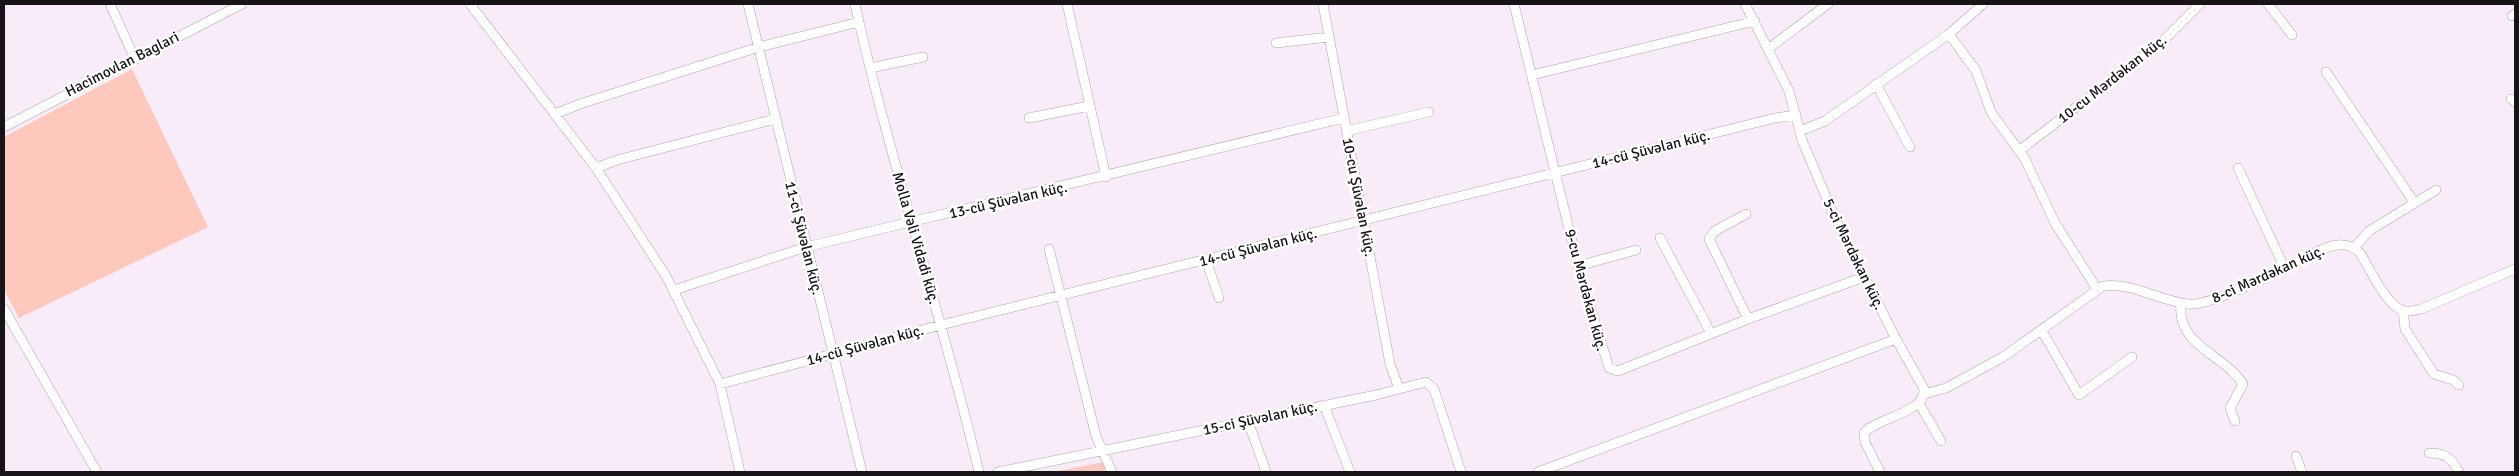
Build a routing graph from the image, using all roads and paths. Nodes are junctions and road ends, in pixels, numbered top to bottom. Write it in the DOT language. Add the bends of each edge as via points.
graph roads {
  1 [pos="110,4"];
  2 [pos="242,4"];
  3 [pos="470,4"];
  4 [pos="748,4"];
  5 [pos="855,4"];
  6 [pos="1067,4"];
  7 [pos="1323,4"];
  8 [pos="1514,4"];
  9 [pos="1745,4"];
  10 [pos="1828,4"];
  11 [pos="1983,4"];
  12 [pos="2200,4"];
  13 [pos="2268,4"];
  14 [pos="1755,21"];
  15 [pos="859,22"];
  16 [pos="1949,34"];
  17 [pos="2292,35"];
  18 [pos="1329,37"];
  19 [pos="1276,43"];
  20 [pos="759,47"];
  21 [pos="1769,48"];
  22 [pos="134,57"];
  23 [pos="922,57"];
  24 [pos="870,68"];
  25 [pos="2326,72"];
  26 [pos="1532,75"];
  27 [pos="1876,84"];
  28 [pos="1090,106"];
  29 [pos="1429,112"];
  30 [pos="555,114"];
  31 [pos="1796,115"];
  32 [pos="1028,118"];
  33 [pos="1344,118"];
  34 [pos="775,119"];
  35 [pos="4,127"];
  36 [pos="1346,131"];
  37 [pos="1800,132"];
  38 [pos="1910,147"];
  39 [pos="2020,150"];
  40 [pos="596,168"];
  41 [pos="2238,168"];
  42 [pos="1555,173"];
  43 [pos="1106,177"];
  44 [pos="2436,190"];
  45 [pos="2414,202"];
  46 [pos="1746,214"];
  47 [pos="1364,220"];
  48 [pos="911,223"];
  49 [pos="1660,238"];
  50 [pos="806,248"];
  51 [pos="2354,248"];
  52 [pos="1050,249"];
  53 [pos="1636,250"];
  54 [pos="1206,260"];
  55 [pos="1578,266"];
  56 [pos="2284,267"];
  57 [pos="2515,269"];
  58 [pos="1864,277"];
  59 [pos="2097,289"];
  60 [pos="674,290"];
  61 [pos="1061,296"];
  62 [pos="1219,298"];
  63 [pos="2181,303"];
  64 [pos="4,309"];
  65 [pos="2403,310"];
  66 [pos="1748,318"];
  67 [pos="941,325"];
  68 [pos="2042,331"];
  69 [pos="1711,333"];
  70 [pos="1896,340"];
  71 [pos="834,353"];
  72 [pos="2132,357"];
  73 [pos="720,384"];
  74 [pos="2459,385"];
  75 [pos="1399,389"];
  76 [pos="1924,394"];
  77 [pos="1919,403"];
  78 [pos="1324,405"];
  79 [pos="1248,421"];
  80 [pos="2235,421"];
  81 [pos="1941,441"];
  82 [pos="1103,451"];
  83 [pos="2429,453"];
  84 [pos="2296,456"];
  85 [pos="98,472"];
  86 [pos="740,472"];
  87 [pos="862,472"];
  88 [pos="979,472"];
  89 [pos="998,472"];
  90 [pos="1112,472"];
  91 [pos="1266,472"];
  92 [pos="1350,472"];
  93 [pos="1462,472"];
  94 [pos="1538,472"];
  95 [pos="1880,472"];
  96 [pos="2302,472"];
  97 [pos="2459,472"];
  1 -- 22 [label="street"];
  2 -- 22 [label="street, Hacimovlan Baglari"];
  3 -- 30 [label="street"];
  4 -- 20 [label="street, 11-ci Şüvəlan küç."];
  5 -- 15 [label="street, Molla Vəli Vidadi küç."];
  6 -- 28 [label="street"];
  7 -- 18 [label="street, 10-cu Şüvəlan küç."];
  8 -- 26 [label="street, 9-cu Mərdəkan küç."];
  9 -- 14 [label="street, 5-ci Mərdəkan küç."];
  10 -- 21 [label="street"];
  11 -- 16 [label="street"];
  12 -- 39 [label="street, 10-cu Mərdəkan küç." via="2163,41"];
  13 -- 17 [label="street"];
  14 -- 21 [label="street, 5-ci Mərdəkan küç."];
  14 -- 26 [label="street"];
  15 -- 20 [label="street"];
  15 -- 24 [label="street, Molla Vəli Vidadi küç."];
  16 -- 27 [label="street"];
  16 -- 39 [label="street" via="1976,71 1991,112"];
  18 -- 19 [label="street"];
  18 -- 33 [label="street, 10-cu Şüvəlan küç."];
  20 -- 30 [label="street"];
  20 -- 34 [label="street, 11-ci Şüvəlan küç."];
  21 -- 31 [label="street, 5-ci Mərdəkan küç."];
  22 -- 35 [label="street, Hacimovlan Baglari"];
  23 -- 24 [label="street"];
  24 -- 48 [label="street, Molla Vəli Vidadi küç."];
  25 -- 45 [label="street"];
  26 -- 42 [label="street, 9-cu Mərdəkan küç."];
  27 -- 37 [label="street" via="1825,121"];
  27 -- 38 [label="street"];
  28 -- 32 [label="street"];
  28 -- 43 [label="street"];
  29 -- 36 [label="street"];
  30 -- 40 [label="street"];
  31 -- 37 [label="street, 5-ci Mərdəkan küç."];
  31 -- 42 [label="street, 14-cü Şüvəlan küç."];
  33 -- 36 [label="street, 10-cu Şüvəlan küç."];
  33 -- 43 [label="street, 13-cü Şüvəlan küç."];
  34 -- 40 [label="street"];
  34 -- 50 [label="street, 11-ci Şüvəlan küç."];
  36 -- 47 [label="street, 10-cu Şüvəlan küç."];
  37 -- 58 [label="street, 5-ci Mərdəkan küç." via="1835,218"];
  39 -- 59 [label="street" via="2055,223"];
  40 -- 60 [label="street"];
  41 -- 56 [label="street"];
  42 -- 47 [label="street, 14-cü Şüvəlan küç."];
  42 -- 55 [label="street, 9-cu Mərdəkan küç."];
  43 -- 48 [label="street, 13-cü Şüvəlan küç."];
  44 -- 45 [label="street"];
  45 -- 51 [label="street" via="2369,231"];
  46 -- 66 [label="street" via="1715,231 1709,239"];
  47 -- 54 [label="street, 14-cü Şüvəlan küç."];
  47 -- 75 [label="street, 10-cu Şüvəlan küç." via="1390,364"];
  48 -- 50 [label="street, 13-cü Şüvəlan küç."];
  48 -- 67 [label="street, Molla Vəli Vidadi küç."];
  49 -- 69 [label="street"];
  50 -- 60 [label="street, 13-cü Şüvəlan küç."];
  50 -- 71 [label="street, 11-ci Şüvəlan küç."];
  51 -- 56 [label="street, 8-ci Mərdəkan küç." via="2335,245"];
  51 -- 65 [label="street" via="2388,299"];
  52 -- 61 [label="street"];
  53 -- 55 [label="street"];
  54 -- 61 [label="street, 14-cü Şüvəlan küç."];
  54 -- 62 [label="street"];
  55 -- 69 [label="street, 9-cu Mərdəkan küç." via="1607,365 1613,370 1623,369"];
  56 -- 63 [label="street, 8-ci Mərdəkan küç." via="2212,300 2197,304"];
  57 -- 65 [label="street" via="2421,309"];
  58 -- 66 [label="street, 9-cu Mərdəkan küç."];
  58 -- 70 [label="street, 5-ci Mərdəkan küç."];
  59 -- 63 [label="street, 8-ci Mərdəkan küç." via="2123,286"];
  59 -- 68 [label="street"];
  60 -- 73 [label="street"];
  61 -- 67 [label="street, 14-cü Şüvəlan küç."];
  61 -- 82 [label="street" via="1096,436"];
  63 -- 80 [label="street" via="2180,319 2192,338 2243,384 2230,408"];
  64 -- 85 [label="street"];
  65 -- 74 [label="street" via="2405,329 2434,374"];
  66 -- 69 [label="street, 9-cu Mərdəkan küç."];
  67 -- 71 [label="street, 14-cü Şüvəlan küç."];
  67 -- 88 [label="street, Molla Vəli Vidadi küç."];
  68 -- 72 [label="street" via="2079,395"];
  68 -- 76 [label="street" via="1961,380"];
  70 -- 76 [label="street, 5-ci Mərdəkan küç." via="1922,383"];
  70 -- 94 [label="street"];
  71 -- 73 [label="street, 14-cü Şüvəlan küç."];
  71 -- 87 [label="street, 11-ci Şüvəlan küç."];
  73 -- 86 [label="street"];
  75 -- 78 [label="street, 15-ci Şüvəlan küç."];
  75 -- 93 [label="street, 15-ci Şüvəlan küç." via="1421,382 1431,384"];
  76 -- 77 [label="street"];
  77 -- 81 [label="street"];
  77 -- 95 [label="street" via="1864,433 1864,442"];
  78 -- 79 [label="street, 15-ci Şüvəlan küç."];
  78 -- 92 [label="street"];
  79 -- 82 [label="street, 15-ci Şüvəlan küç."];
  79 -- 91 [label="street"];
  82 -- 89 [label="street, 15-ci Şüvəlan küç."];
  82 -- 90 [label="street"];
  83 -- 97 [label="street" via="2449,457"];
  84 -- 96 [label="street"];
}
